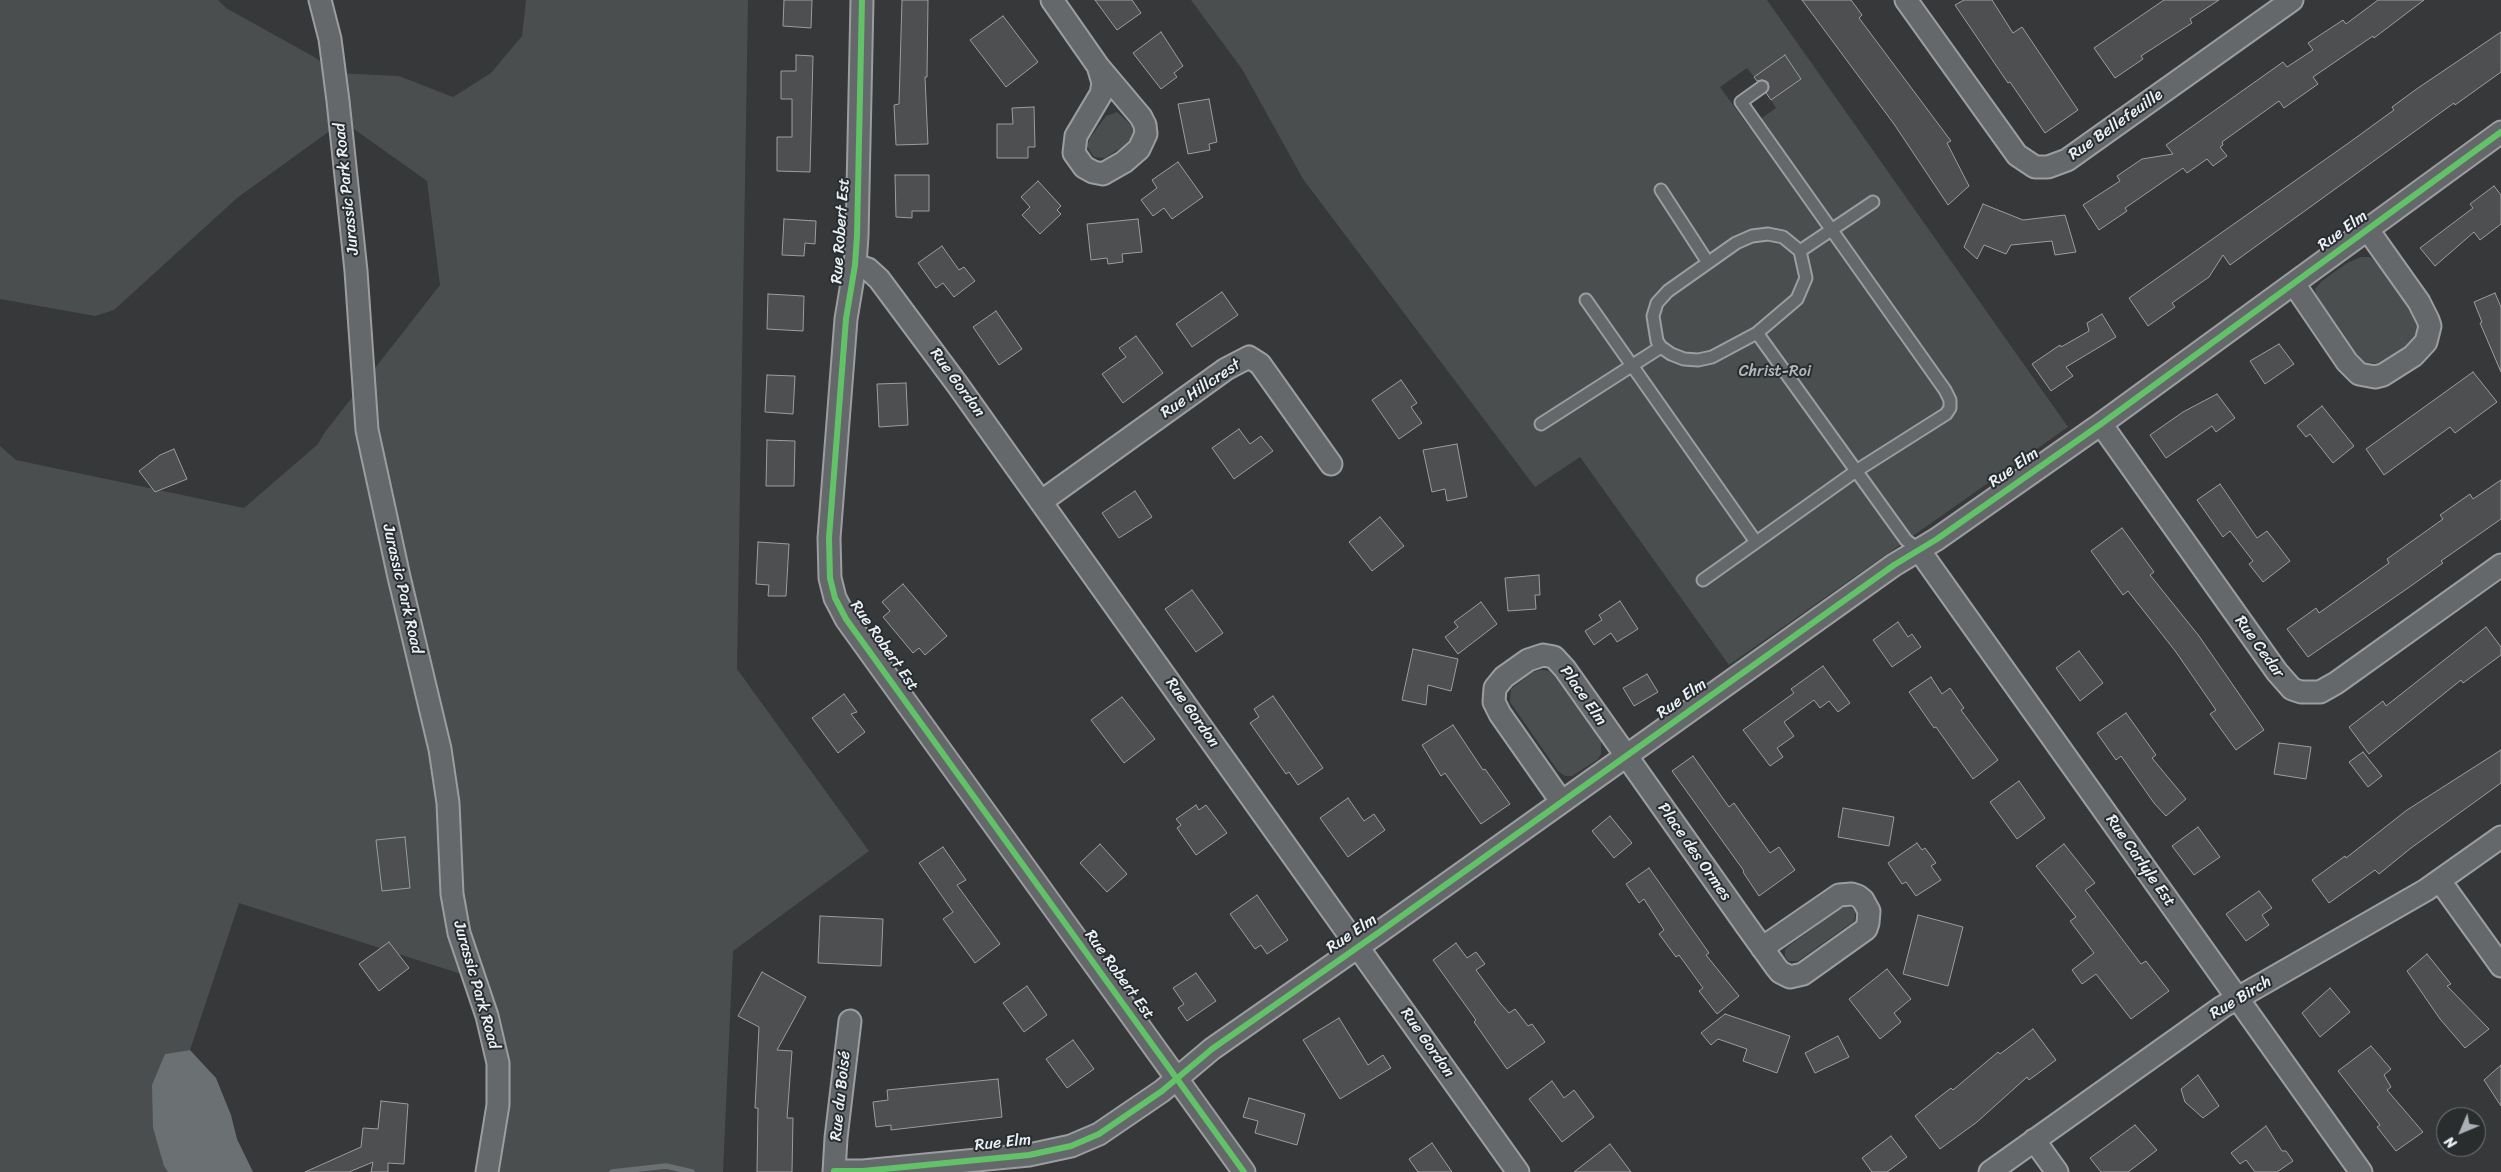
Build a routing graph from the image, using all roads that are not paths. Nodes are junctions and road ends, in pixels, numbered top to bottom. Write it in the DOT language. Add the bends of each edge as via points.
graph roads {
  1 [pos="320,0"];
  2 [pos="862,0"];
  3 [pos="1052,0"];
  4 [pos="1906,0"];
  5 [pos="2292,0"];
  6 [pos="1098,66"];
  7 [pos="1762,87"];
  8 [pos="2501,132"];
  9 [pos="1661,190"];
  10 [pos="1873,202"];
  11 [pos="1831,230"];
  12 [pos="2368,230"];
  13 [pos="1800,251"];
  14 [pos="1707,261"];
  15 [pos="855,265"];
  16 [pos="2294,284"];
  17 [pos="1586,300"];
  18 [pos="1757,333"];
  19 [pos="1661,347"];
  20 [pos="1632,365"];
  21 [pos="1541,424"];
  22 [pos="2101,424"];
  23 [pos="1331,464"];
  24 [pos="1856,472"];
  25 [pos="1042,501"];
  26 [pos="1756,542"];
  27 [pos="1919,550"];
  28 [pos="2501,565"];
  29 [pos="1703,580"];
  30 [pos="1626,756"];
  31 [pos="1562,801"];
  32 [pos="2501,837"];
  33 [pos="2440,881"];
  34 [pos="1358,947"];
  35 [pos="1762,948"];
  36 [pos="2501,966"];
  37 [pos="2238,998"];
  38 [pos="850,1021"];
  39 [pos="1177,1078"];
  40 [pos="2034,1140"];
  41 [pos="834,1171"];
  42 [pos="487,1172"];
  43 [pos="1244,1172"];
  44 [pos="1518,1172"];
  45 [pos="1990,1172"];
  46 [pos="2057,1172"];
  47 [pos="2361,1172"];
  1 -- 42 [label="street, Jurassic Park Road" via="330,39 337,93 356,271 367,430 440,748 448,803 452,894 459,933 487,1016 498,1063 498,1105"];
  2 -- 15 [label="street, Rue Robert Est"];
  3 -- 6 [label="street"];
  4 -- 5 [label="street, Rue Bellefeuille" via="2017,155 2036,167 2048,167 2067,160"];
  6 -- 6 [label="street" via="1103,83 1101,94 1076,136 1074,153 1084,167 1103,174 1139,149 1146,134 1141,116"];
  7 -- 11 [label="lane" via="1741,102"];
  8 -- 12 [label="street, Rue Elm"];
  9 -- 14 [label="lane"];
  10 -- 11 [label="lane"];
  11 -- 13 [label="lane"];
  11 -- 24 [label="lane" via="1950,400 1946,414"];
  12 -- 16 [label="street, Rue Elm"];
  12 -- 16 [label="street, Rue Elm" via="2428,320 2426,342 2413,356 2383,375 2360,374 2347,362"];
  13 -- 14 [label="lane" via="1783,237 1768,234 1736,243"];
  13 -- 18 [label="lane" via="1806,278 1800,294"];
  14 -- 19 [label="lane" via="1657,303 1653,316"];
  15 -- 25 [label="street, Rue Gordon" via="868,269 884,285"];
  15 -- 39 [label="street, Rue Robert Est" via="846,318 830,529 830,578 835,598 846,619"];
  16 -- 22 [label="street, Rue Elm"];
  17 -- 20 [label="lane"];
  18 -- 19 [label="lane" via="1728,350 1698,360 1684,359"];
  18 -- 24 [label="lane"];
  19 -- 20 [label="lane"];
  20 -- 21 [label="lane"];
  20 -- 26 [label="lane"];
  22 -- 27 [label="street, Rue Elm"];
  22 -- 28 [label="street, Rue Cedar" via="2292,689 2320,692 2336,683"];
  23 -- 25 [label="street, Rue Hillcrest" via="1260,364 1249,358 1226,370"];
  24 -- 26 [label="lane"];
  24 -- 27 [label="lane" via="1906,540"];
  25 -- 34 [label="street, Rue Gordon"];
  26 -- 29 [label="lane"];
  27 -- 30 [label="street, Rue Elm"];
  27 -- 37 [label="street, Rue Carlyle Est"];
  30 -- 31 [label="street, Rue Elm"];
  30 -- 31 [label="street, Place Elm" via="1554,657 1535,657 1504,677 1495,688 1496,708"];
  30 -- 35 [label="street, Place des Ormes"];
  31 -- 34 [label="street, Rue Elm"];
  32 -- 33 [label="street, Rue Birch"];
  33 -- 36 [label="street"];
  33 -- 37 [label="street, Rue Birch"];
  34 -- 39 [label="street, Rue Elm" via="1212,1049"];
  34 -- 44 [label="street, Rue Gordon"];
  35 -- 35 [label="street, Place des Ormes" via="1780,972 1796,976 1860,933 1868,924 1869,911 1858,896 1839,895"];
  37 -- 40 [label="street, Rue Birch"];
  37 -- 47 [label="street, Rue Carlyle Est"];
  38 -- 41 [label="street, Rue du Boisé"];
  39 -- 41 [label="street, Rue Elm" via="1099,1134 1051,1151 862,1171"];
  39 -- 43 [label="street, Rue Robert Est"];
  40 -- 45 [label="street, Rue Birch"];
  40 -- 46 [label="street"];
}
